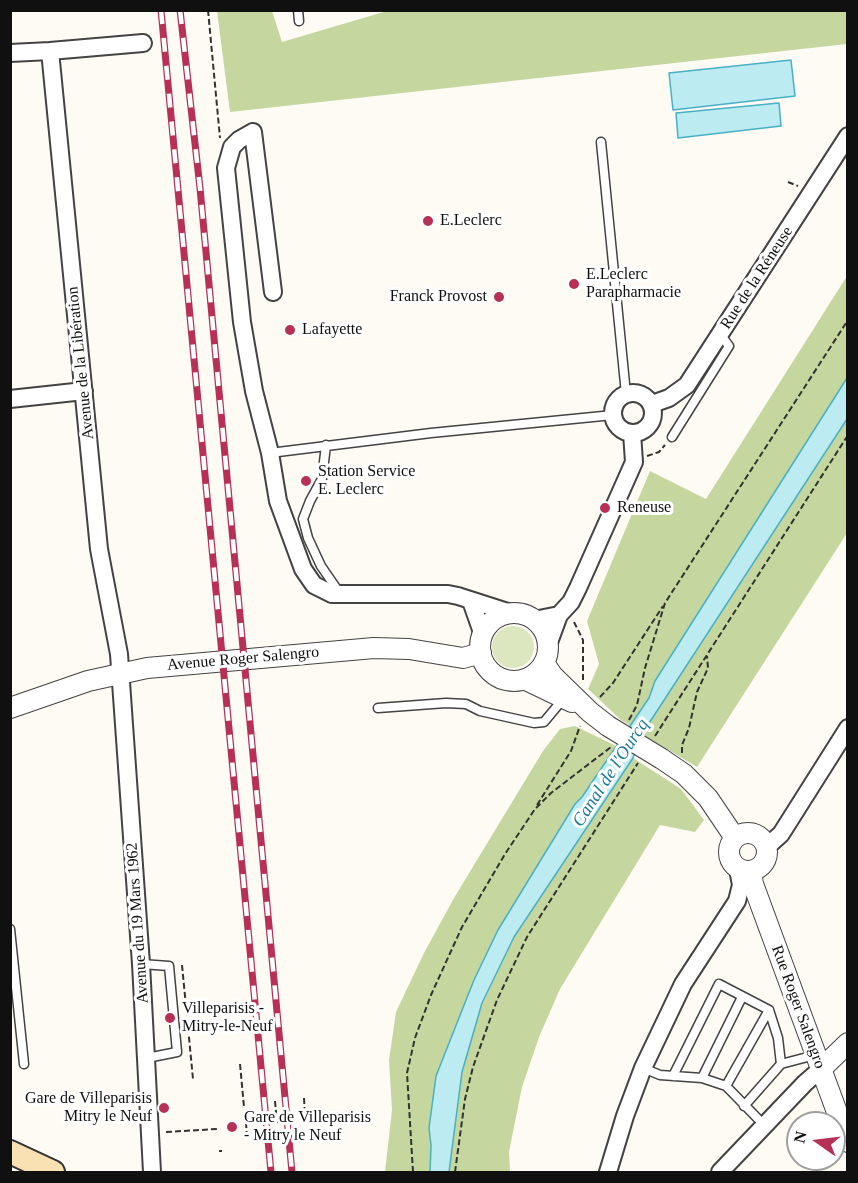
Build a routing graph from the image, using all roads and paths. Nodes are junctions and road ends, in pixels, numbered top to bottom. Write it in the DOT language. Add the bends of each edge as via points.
graph roads {
  1 [pos="208,10"];
  2 [pos="298,10"];
  3 [pos="299,21"];
  4 [pos="143,44"];
  5 [pos="50,51"];
  6 [pos="10,52"];
  7 [pos="848,136"];
  8 [pos="601,142"];
  9 [pos="232,147"];
  10 [pos="273,292"];
  11 [pos="720,334"];
  12 [pos="84,392"];
  13 [pos="626,394"];
  14 [pos="10,399"];
  15 [pos="652,405"];
  16 [pos="613,415"];
  17 [pos="632,433"];
  18 [pos="848,435"];
  19 [pos="672,437"];
  20 [pos="326,445"];
  21 [pos="270,453"];
  22 [pos="648,455"];
  23 [pos="341,596"];
  24 [pos="471,601"];
  25 [pos="665,603"];
  26 [pos="514,614"];
  27 [pos="566,618"];
  28 [pos="534,620"];
  29 [pos="482,644"];
  30 [pos="546,654"];
  31 [pos="707,654"];
  32 [pos="120,674"];
  33 [pos="526,680"];
  34 [pos="583,684"];
  35 [pos="565,698"];
  36 [pos="593,707"];
  37 [pos="10,708"];
  38 [pos="378,708"];
  39 [pos="848,728"];
  40 [pos="656,751"];
  41 [pos="638,763"];
  42 [pos="684,774"];
  43 [pos="535,809"];
  44 [pos="735,838"];
  45 [pos="765,843"];
  46 [pos="745,870"];
  47 [pos="10,929"];
  48 [pos="141,964"];
  49 [pos="182,965"];
  50 [pos="742,997"];
  51 [pos="769,1010"];
  52 [pos="848,1043"];
  53 [pos="147,1058"];
  54 [pos="818,1062"];
  55 [pos="24,1064"];
  56 [pos="240,1064"];
  57 [pos="781,1064"];
  58 [pos="643,1068"];
  59 [pos="673,1076"];
  60 [pos="702,1078"];
  61 [pos="193,1079"];
  62 [pos="726,1086"];
  63 [pos="304,1098"];
  64 [pos="275,1101"];
  65 [pos="744,1106"];
  66 [pos="242,1107"];
  67 [pos="305,1116"];
  68 [pos="246,1118"];
  69 [pos="277,1123"];
  70 [pos="764,1125"];
  71 [pos="217,1129"];
  72 [pos="166,1132"];
  73 [pos="247,1139"];
  74 [pos="848,1142"];
  75 [pos="10,1152"];
  76 [pos="53,1173"];
  77 [pos="152,1173"];
  78 [pos="455,1173"];
  79 [pos="608,1173"];
  80 [pos="720,1173"];
  1 -- 9 [label="path" via="220,139"];
  2 -- 3 [label="lane"];
  4 -- 5 [label="street"];
  5 -- 6 [label="street"];
  5 -- 12 [label="street, Avenue de la Libération"];
  7 -- 11 [label="street, Rue de la Réneuse"];
  8 -- 13 [label="lane"];
  9 -- 10 [label="street" via="254,132"];
  9 -- 21 [label="street" via="226,168 242,322"];
  11 -- 15 [label="street, Rue de la Réneuse" via="687,385"];
  11 -- 19 [label="lane" via="729,346"];
  12 -- 14 [label="street"];
  12 -- 32 [label="street, Avenue de la Libération" via="99,549"];
  13 -- 15 [label="street" via="644,396"];
  13 -- 16 [label="street" via="616,402"];
  15 -- 17 [label="street" via="650,424"];
  16 -- 17 [label="street" via="621,429"];
  16 -- 20 [label="lane"];
  17 -- 27 [label="street" via="634,462"];
  18 -- 31 [label="path"];
  19 -- 22 [label="path" via="659,452"];
  20 -- 21 [label="lane"];
  20 -- 23 [label="lane" via="322,479 303,519 321,566"];
  21 -- 23 [label="street" via="278,501 303,568 319,589"];
  23 -- 24 [label="street" via="448,594"];
  24 -- 26 [label="street"];
  24 -- 29 [label="street"];
  25 -- 36 [label="path"];
  26 -- 28 [label="street"];
  26 -- 29 [label="street" via="494,620"];
  27 -- 28 [label="street"];
  27 -- 30 [label="street"];
  27 -- 34 [label="path" via="583,640"];
  28 -- 30 [label="street" via="541,627"];
  29 -- 32 [label="street, Avenue Roger Salengro" via="463,658 374,648 147,668"];
  29 -- 33 [label="street" via="484,663 490,671 508,681"];
  30 -- 33 [label="street" via="537,672"];
  30 -- 36 [label="street" via="553,676"];
  31 -- 40 [label="path"];
  31 -- 42 [label="path" via="708,668 682,745"];
  32 -- 37 [label="street, Avenue Roger Salengro"];
  32 -- 48 [label="street, Avenue du 19 Mars 1962"];
  33 -- 35 [label="street"];
  35 -- 36 [label="street"];
  35 -- 38 [label="lane" via="544,722 534,723 446,703"];
  36 -- 40 [label="street, bridge" via="608,726"];
  36 -- 43 [label="path"];
  39 -- 45 [label="street" via="776,840"];
  40 -- 42 [label="street"];
  41 -- 78 [label="path" via="526,937 497,1000 465,1099"];
  42 -- 44 [label="street" via="708,798"];
  44 -- 45 [label="street" via="751,833"];
  44 -- 46 [label="street" via="728,855"];
  45 -- 46 [label="street" via="762,866"];
  46 -- 54 [label="street, Rue Roger Salengro"];
  46 -- 58 [label="street" via="737,902 683,984"];
  47 -- 55 [label="lane"];
  48 -- 53 [label="street, Avenue du 19 Mars 1962"];
  48 -- 53 [label="lane" via="169,966 177,1052"];
  49 -- 61 [label="path"];
  50 -- 51 [label="lane"];
  50 -- 59 [label="lane" via="719,984"];
  50 -- 60 [label="lane"];
  51 -- 57 [label="lane"];
  51 -- 62 [label="lane"];
  52 -- 54 [label="street"];
  53 -- 77 [label="street, Avenue du 19 Mars 1962"];
  54 -- 57 [label="lane"];
  54 -- 70 [label="street"];
  54 -- 74 [label="street, Rue Roger Salengro"];
  56 -- 66 [label="path"];
  57 -- 65 [label="lane"];
  58 -- 59 [label="lane"];
  58 -- 79 [label="street"];
  59 -- 60 [label="lane"];
  60 -- 62 [label="lane"];
  62 -- 65 [label="lane"];
  63 -- 67 [label="path"];
  64 -- 69 [label="path"];
  65 -- 70 [label="lane"];
  68 -- 73 [label="path"];
  70 -- 80 [label="street"];
  71 -- 72 [label="path"];
  75 -- 76 [label="main road"];
}
